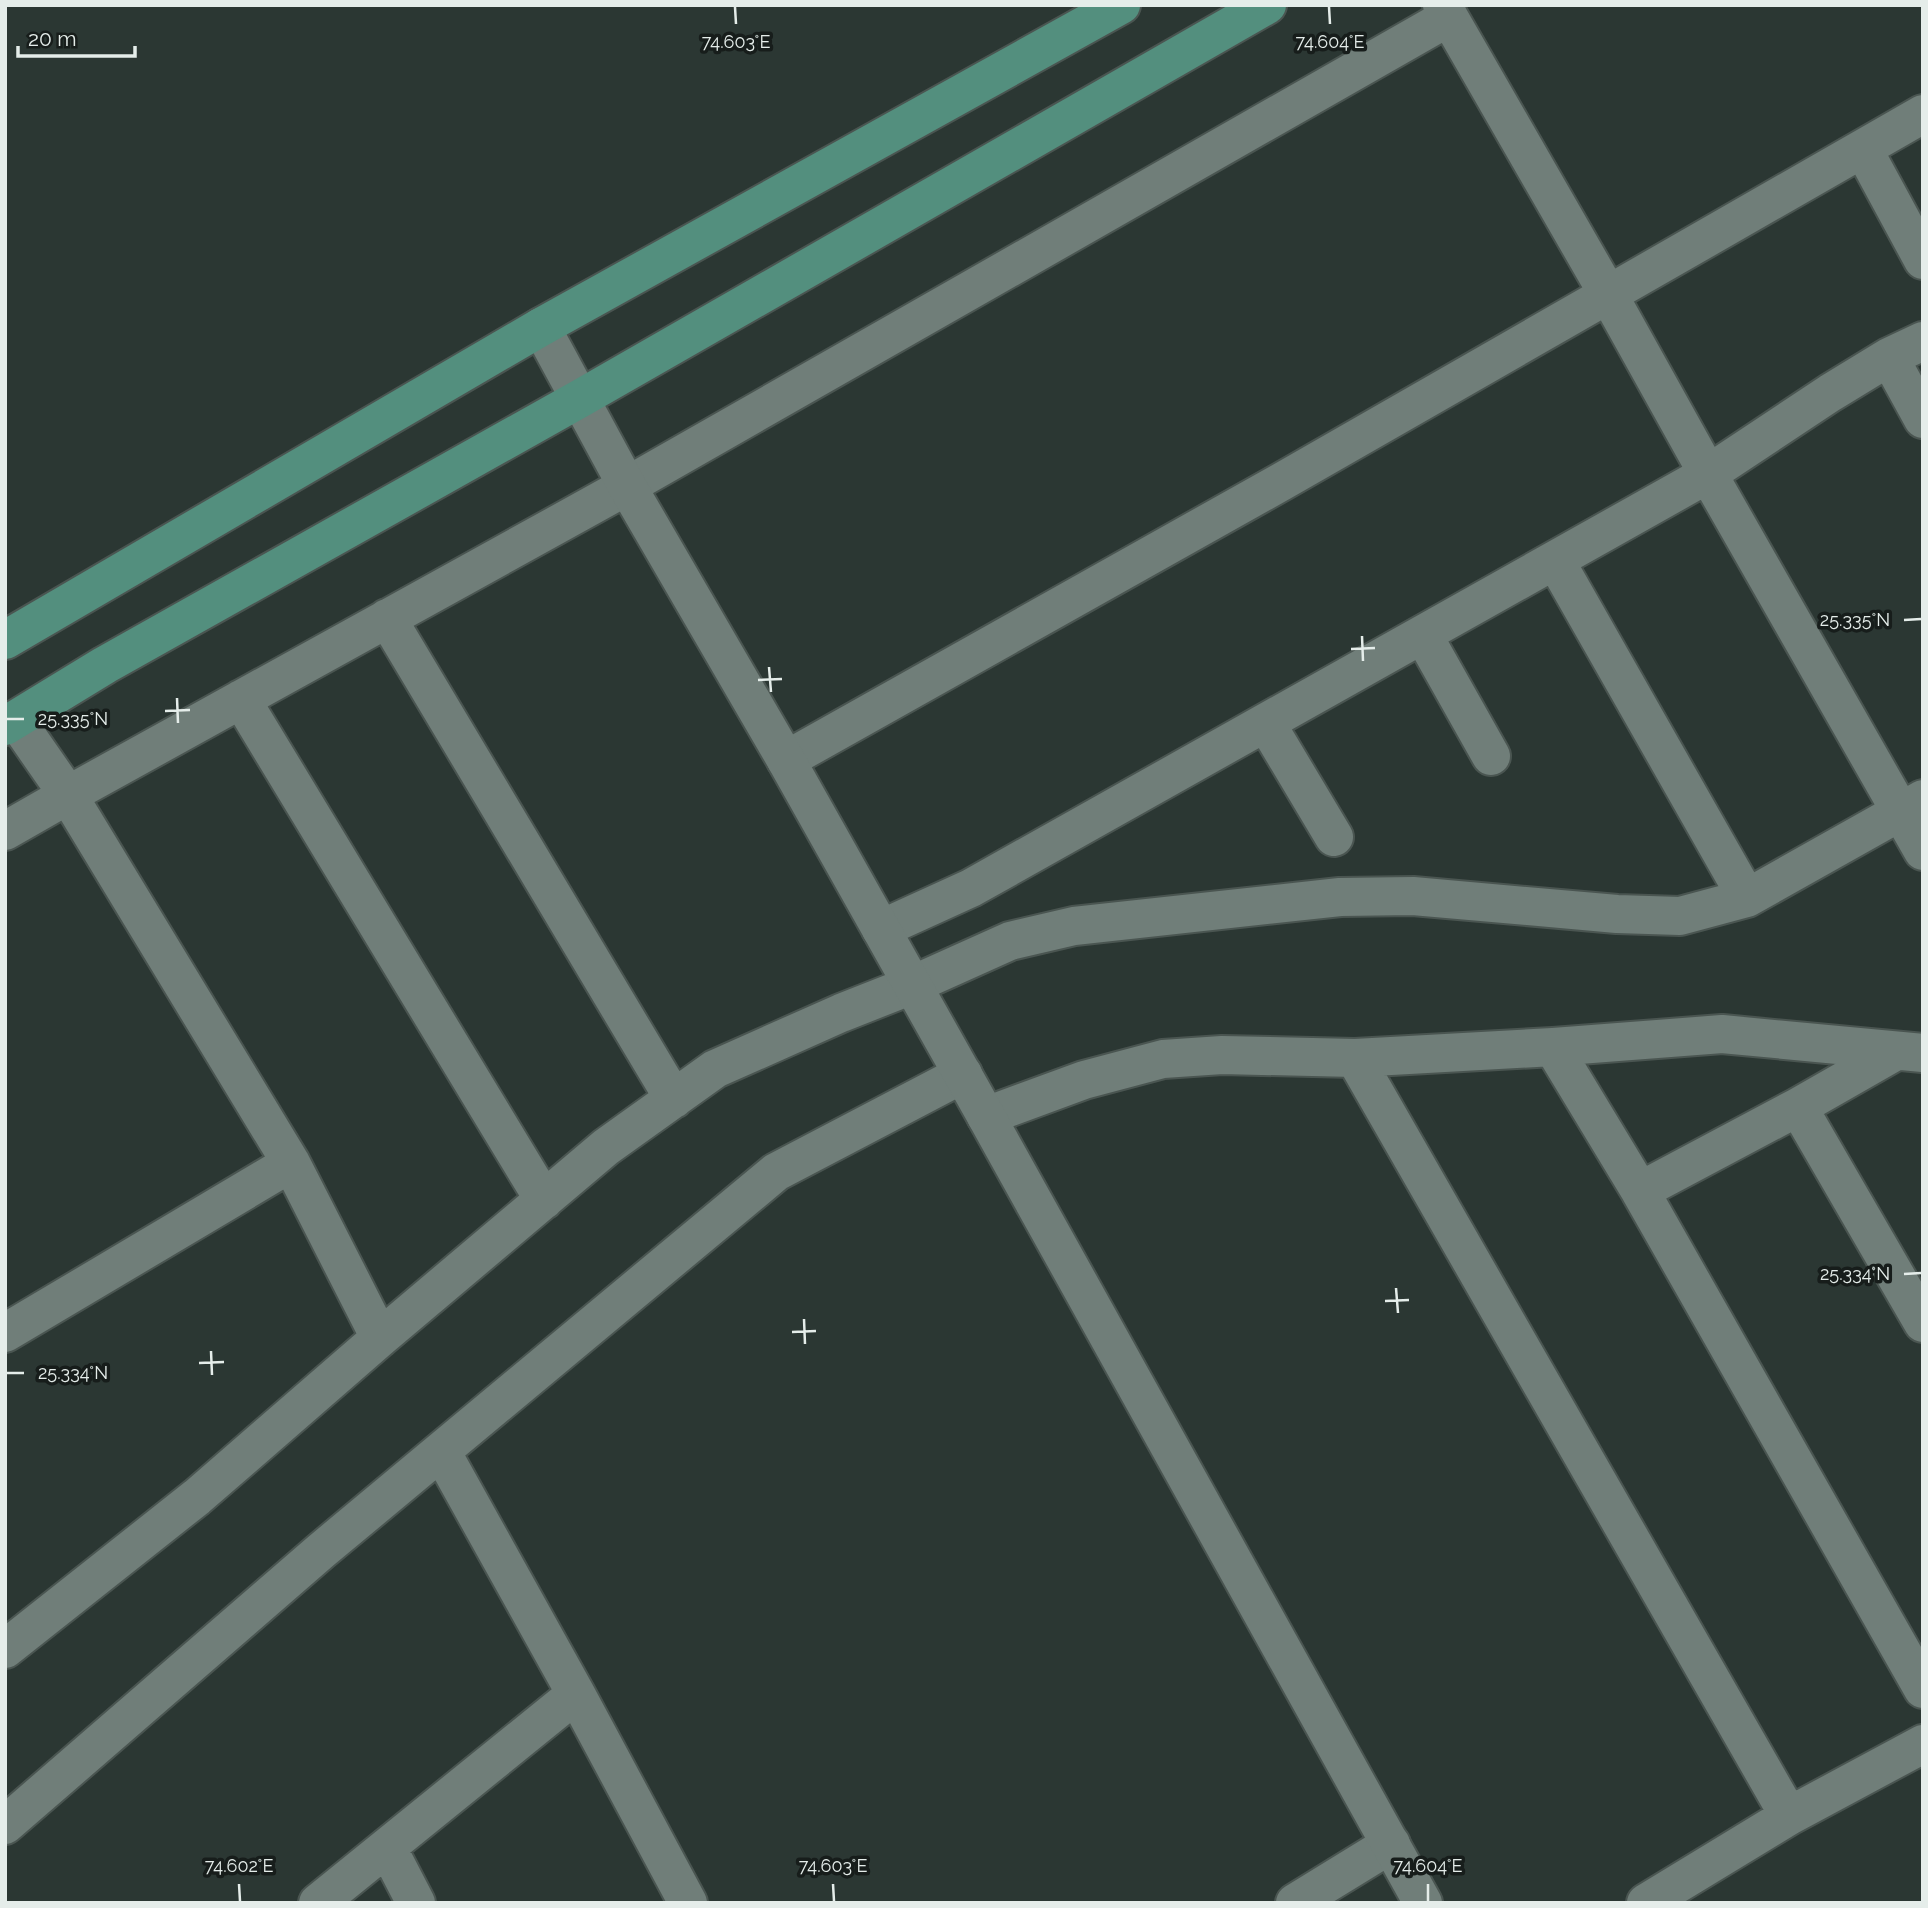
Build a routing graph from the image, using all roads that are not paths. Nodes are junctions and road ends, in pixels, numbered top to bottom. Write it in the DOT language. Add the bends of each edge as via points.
graph roads {
  1 [pos="1121,5"];
  2 [pos="1267,5"];
  3 [pos="1446,11"];
  4 [pos="1923,114"];
  5 [pos="1863,149"];
  6 [pos="1923,260"];
  7 [pos="1608,294"];
  8 [pos="541,327"];
  9 [pos="1923,341"];
  10 [pos="1889,357"];
  11 [pos="581,398"];
  12 [pos="1923,419"];
  13 [pos="1708,474"];
  14 [pos="627,486"];
  15 [pos="1555,560"];
  16 [pos="387,618"];
  17 [pos="1423,635"];
  18 [pos="5,640"];
  19 [pos="241,699"];
  20 [pos="10,723"];
  21 [pos="1266,723"];
  22 [pos="1491,756"];
  23 [pos="786,760"];
  24 [pos="68,795"];
  25 [pos="1912,805"];
  26 [pos="5,831"];
  27 [pos="1334,837"];
  28 [pos="1923,851"];
  29 [pos="1747,898"];
  30 [pos="881,929"];
  31 [pos="912,985"];
  32 [pos="1553,1047"];
  33 [pos="1909,1052"];
  34 [pos="1354,1058"];
  35 [pos="962,1074"];
  36 [pos="674,1098"];
  37 [pos="1798,1107"];
  38 [pos="986,1116"];
  39 [pos="291,1163"];
  40 [pos="1640,1191"];
  41 [pos="544,1199"];
  42 [pos="1923,1324"];
  43 [pos="5,1333"];
  44 [pos="380,1338"];
  45 [pos="441,1451"];
  46 [pos="5,1649"];
  47 [pos="1923,1689"];
  48 [pos="576,1693"];
  49 [pos="1923,1744"];
  50 [pos="1789,1816"];
  51 [pos="5,1825"];
  52 [pos="1391,1844"];
  53 [pos="387,1847"];
  54 [pos="318,1903"];
  55 [pos="416,1903"];
  56 [pos="688,1903"];
  57 [pos="1295,1903"];
  58 [pos="1423,1903"];
  59 [pos="1646,1903"];
  1 -- 8 [label="main road"];
  2 -- 11 [label="main road"];
  3 -- 7 [label="street"];
  3 -- 14 [label="street"];
  4 -- 5 [label="street"];
  5 -- 6 [label="street"];
  5 -- 7 [label="street"];
  7 -- 13 [label="street"];
  7 -- 23 [label="street"];
  8 -- 11 [label="street"];
  8 -- 18 [label="main road"];
  9 -- 10 [label="street"];
  10 -- 12 [label="street"];
  10 -- 13 [label="street"];
  11 -- 14 [label="street"];
  11 -- 20 [label="main road"];
  13 -- 15 [label="street"];
  13 -- 25 [label="street"];
  14 -- 16 [label="street"];
  14 -- 23 [label="street"];
  15 -- 17 [label="street"];
  15 -- 29 [label="street"];
  16 -- 19 [label="street"];
  16 -- 36 [label="street"];
  17 -- 21 [label="street"];
  17 -- 22 [label="street"];
  19 -- 24 [label="street"];
  19 -- 41 [label="street"];
  20 -- 24 [label="street"];
  21 -- 27 [label="street"];
  21 -- 30 [label="street" via="971,888"];
  23 -- 30 [label="street"];
  24 -- 26 [label="street"];
  24 -- 39 [label="street"];
  25 -- 28 [label="street"];
  25 -- 29 [label="street"];
  29 -- 31 [label="street" via="1680,916 1413,896 1340,897 1074,926 1010,941"];
  30 -- 31 [label="street"];
  31 -- 35 [label="street"];
  31 -- 36 [label="street" via="715,1069"];
  32 -- 33 [label="street" via="1722,1034"];
  32 -- 34 [label="street"];
  32 -- 40 [label="street"];
  33 -- 37 [label="street"];
  34 -- 38 [label="street" via="1223,1055 1163,1059 1084,1080"];
  34 -- 50 [label="street"];
  35 -- 38 [label="street"];
  35 -- 45 [label="street" via="776,1172"];
  36 -- 41 [label="street"];
  37 -- 40 [label="street"];
  37 -- 42 [label="street"];
  38 -- 52 [label="street"];
  39 -- 43 [label="street"];
  39 -- 44 [label="street"];
  40 -- 47 [label="street"];
  41 -- 44 [label="street"];
  44 -- 46 [label="street" via="197,1497"];
  45 -- 48 [label="street"];
  45 -- 51 [label="street"];
  48 -- 53 [label="street"];
  48 -- 56 [label="street"];
  49 -- 50 [label="street"];
  50 -- 59 [label="street"];
  52 -- 57 [label="street"];
  52 -- 58 [label="street"];
  53 -- 54 [label="street"];
  53 -- 55 [label="street"];
}
